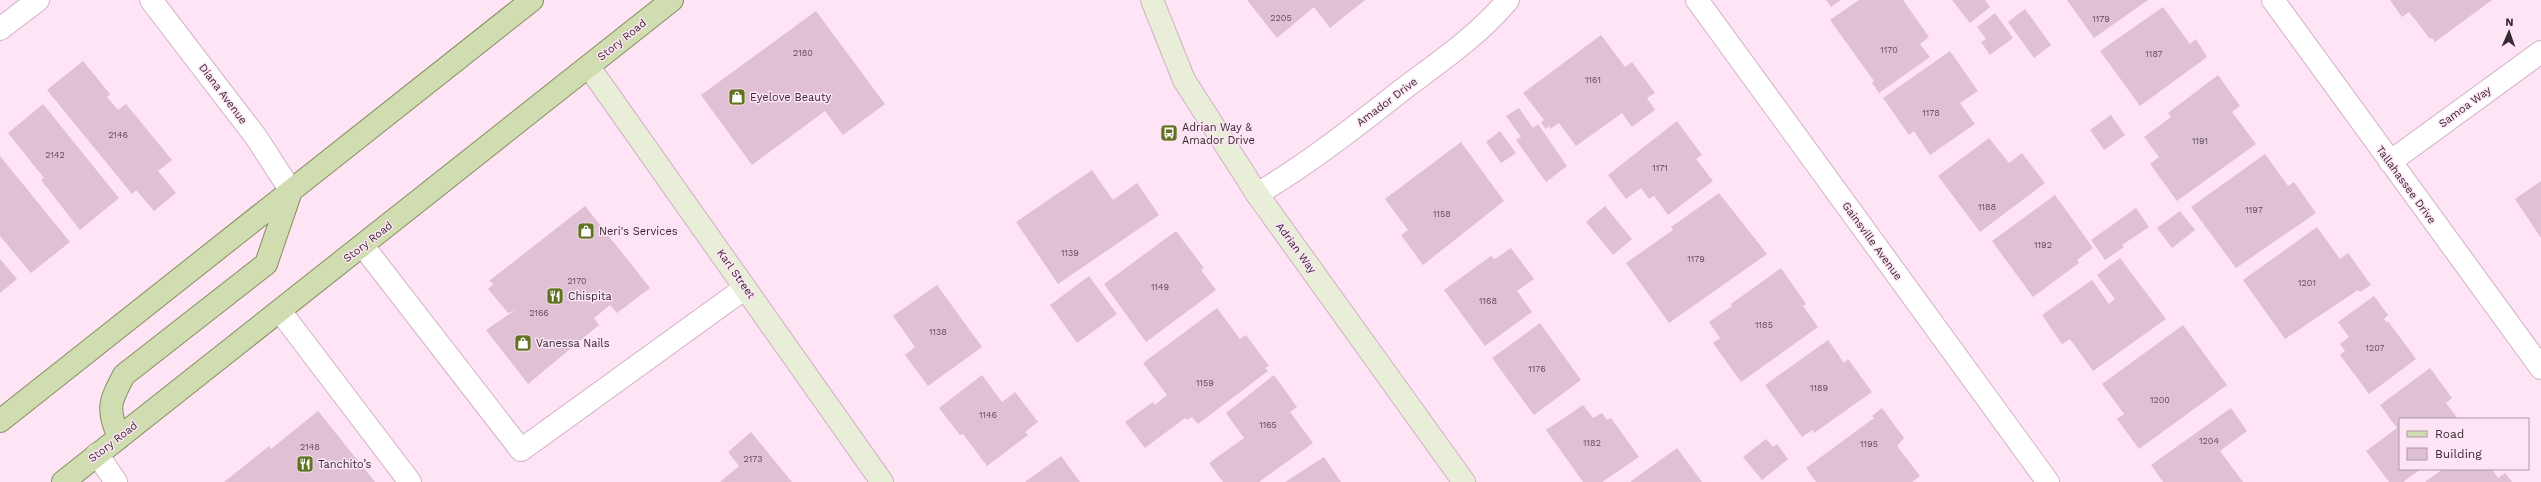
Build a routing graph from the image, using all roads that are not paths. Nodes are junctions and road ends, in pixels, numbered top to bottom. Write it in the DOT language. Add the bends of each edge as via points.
graph roads {
  1 [pos="38,0"];
  2 [pos="151,0"];
  3 [pos="532,0"];
  4 [pos="672,0"];
  5 [pos="1152,0"];
  6 [pos="1508,0"];
  7 [pos="1697,0"];
  8 [pos="2273,0"];
  9 [pos="0,29"];
  10 [pos="2541,52"];
  11 [pos="589,67"];
  12 [pos="2390,162"];
  13 [pos="291,191"];
  14 [pos="1257,194"];
  15 [pos="363,246"];
  16 [pos="745,288"];
  17 [pos="280,311"];
  18 [pos="2541,368"];
  19 [pos="0,421"];
  20 [pos="119,438"];
  21 [pos="97,454"];
  22 [pos="63,482"];
  23 [pos="116,482"];
  24 [pos="410,482"];
  25 [pos="882,482"];
  26 [pos="1464,482"];
  27 [pos="2048,482"];
  1 -- 9 [label="street"];
  2 -- 13 [label="street, Diana Avenue" via="256,137"];
  3 -- 13 [label="main road"];
  4 -- 11 [label="main road, Story Road"];
  5 -- 14 [label="street, Adrian Way" via="1184,80"];
  6 -- 14 [label="street, Amador Drive" via="1493,18 1458,48 1300,169"];
  7 -- 27 [label="street, Gainsville Avenue"];
  8 -- 12 [label="street, Tallahassee Drive"];
  10 -- 12 [label="street, Samoa Way"];
  11 -- 15 [label="main road, Story Road"];
  11 -- 16 [label="street, Karl Street"];
  12 -- 18 [label="street, Tallahassee Drive"];
  13 -- 19 [label="main road"];
  13 -- 20 [label="main road" via="266,264 124,375 112,399 110,416"];
  14 -- 26 [label="street, Adrian Way"];
  15 -- 16 [label="street" via="521,450"];
  15 -- 17 [label="main road, Story Road"];
  16 -- 25 [label="street, Karl Street"];
  17 -- 20 [label="main road, Story Road"];
  17 -- 24 [label="street"];
  20 -- 21 [label="main road, Story Road"];
  21 -- 22 [label="main road, Story Road"];
  21 -- 23 [label="street"];
}
